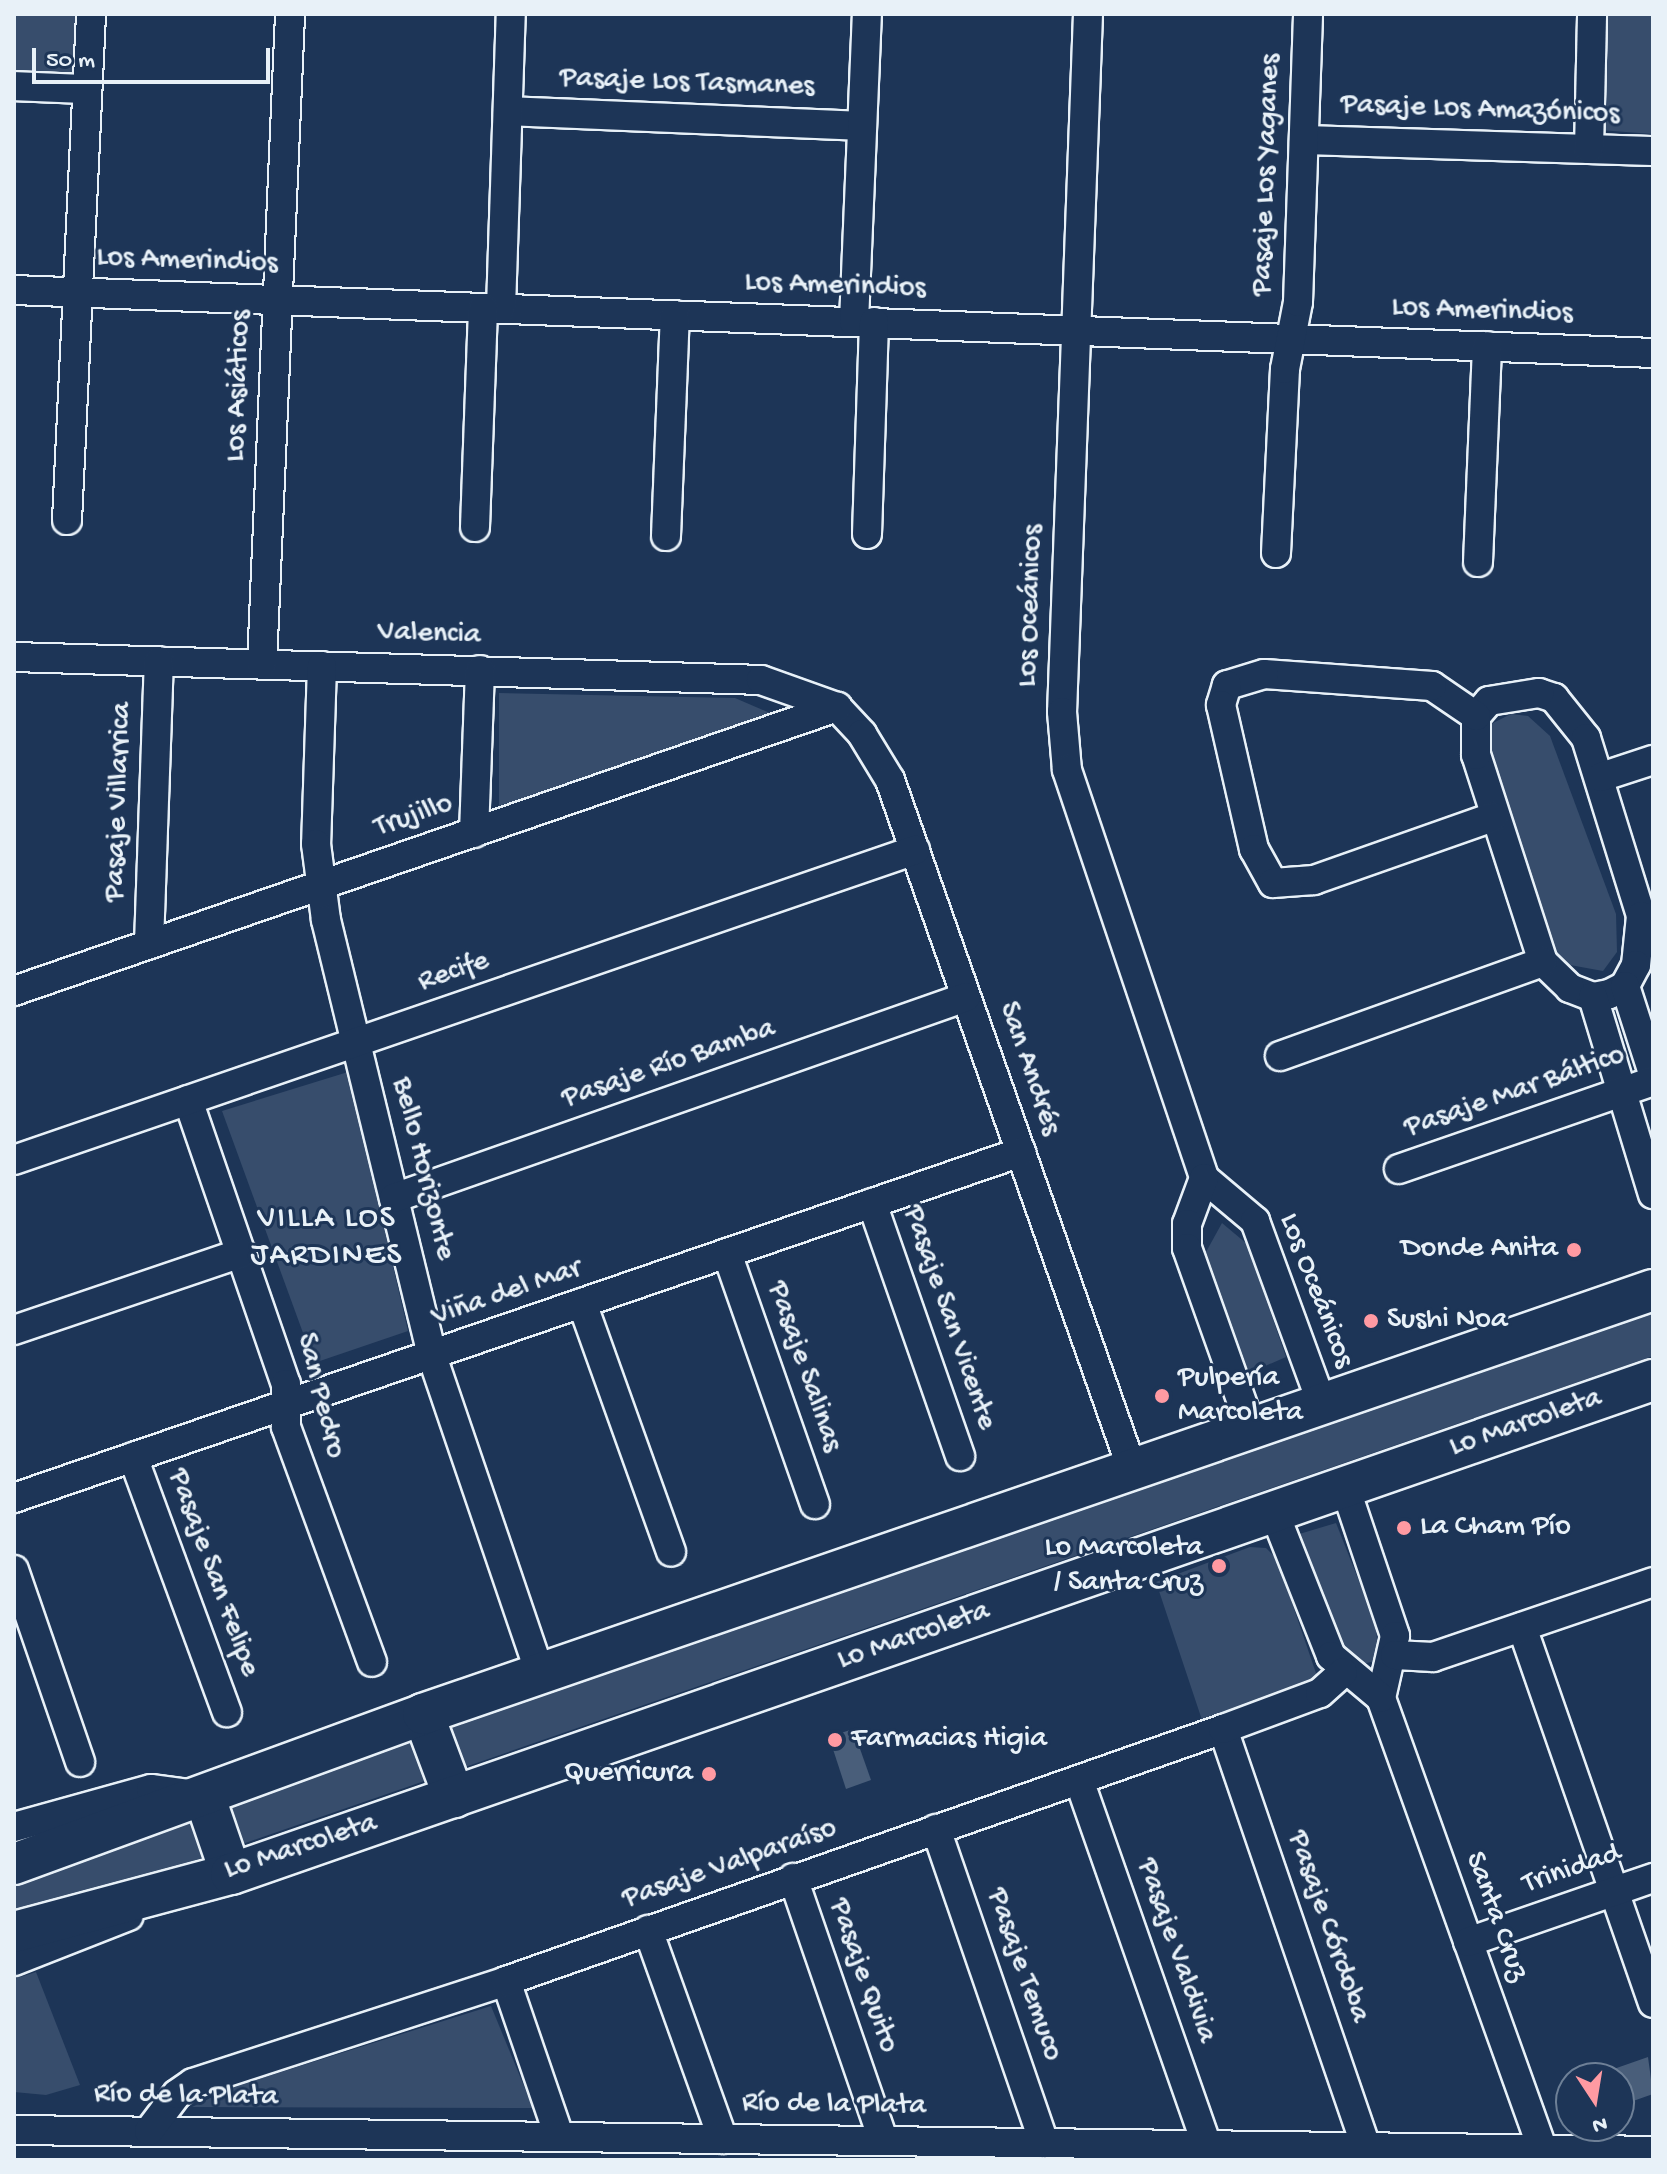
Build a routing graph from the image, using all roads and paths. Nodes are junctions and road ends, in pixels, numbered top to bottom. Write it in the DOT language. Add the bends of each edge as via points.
graph roads {
  1 [pos="91,14"];
  2 [pos="290,14"];
  3 [pos="511,14"];
  4 [pos="867,14"];
  5 [pos="1088,14"];
  6 [pos="1308,14"];
  7 [pos="1592,14"];
  8 [pos="14,86"];
  9 [pos="87,89"];
  10 [pos="508,111"];
  11 [pos="862,126"];
  12 [pos="1304,140"];
  13 [pos="1589,149"];
  14 [pos="1653,151"];
  15 [pos="14,290"];
  16 [pos="77,292"];
  17 [pos="278,300"];
  18 [pos="492,308"];
  19 [pos="675,315"];
  20 [pos="864,322"];
  21 [pos="1076,330"];
  22 [pos="1290,338"];
  23 [pos="1487,346"];
  24 [pos="1653,353"];
  25 [pos="67,520"];
  26 [pos="475,527"];
  27 [pos="867,534"];
  28 [pos="666,536"];
  29 [pos="1276,553"];
  30 [pos="1478,562"];
  31 [pos="14,657"];
  32 [pos="159,661"];
  33 [pos="262,664"];
  34 [pos="322,666"];
  35 [pos="480,670"];
  36 [pos="837,707"];
  37 [pos="1476,716"];
  38 [pos="1653,760"];
  39 [pos="1601,777"];
  40 [pos="1493,817"];
  41 [pos="474,833"];
  42 [pos="915,850"];
  43 [pos="320,886"];
  44 [pos="1647,931"];
  45 [pos="149,944"];
  46 [pos="1543,962"];
  47 [pos="1625,986"];
  48 [pos="14,991"];
  49 [pos="966,997"];
  50 [pos="1593,997"];
  51 [pos="356,1042"];
  52 [pos="1280,1056"];
  53 [pos="1653,1073"];
  54 [pos="1653,1081"];
  55 [pos="1618,1093"];
  56 [pos="188,1100"];
  57 [pos="1021,1152"];
  58 [pos="14,1160"];
  59 [pos="1399,1169"];
  60 [pos="1204,1178"];
  61 [pos="1653,1194"];
  62 [pos="394,1198"];
  63 [pos="872,1203"];
  64 [pos="241,1253"];
  65 [pos="727,1253"];
  66 [pos="1653,1290"];
  67 [pos="582,1303"];
  68 [pos="14,1330"];
  69 [pos="432,1356"];
  70 [pos="1653,1380"];
  71 [pos="1321,1401"];
  72 [pos="286,1405"];
  73 [pos="1250,1425"];
  74 [pos="960,1456"];
  75 [pos="133,1457"];
  76 [pos="1131,1466"];
  77 [pos="1345,1487"];
  78 [pos="14,1498"];
  79 [pos="815,1504"];
  80 [pos="1274,1512"];
  81 [pos="671,1552"];
  82 [pos="14,1570"];
  83 [pos="1653,1582"];
  84 [pos="1522,1627"];
  85 [pos="1395,1655"];
  86 [pos="372,1662"];
  87 [pos="1343,1672"];
  88 [pos="540,1674"];
  89 [pos="1381,1698"];
  90 [pos="227,1712"];
  91 [pos="423,1714"];
  92 [pos="1223,1729"];
  93 [pos="80,1762"];
  94 [pos="1079,1780"];
  95 [pos="454,1797"];
  96 [pos="205,1798"];
  97 [pos="14,1827"];
  98 [pos="936,1829"];
  99 [pos="14,1864"];
  100 [pos="231,1874"];
  101 [pos="793,1878"];
  102 [pos="1653,1878"];
  103 [pos="172,1886"];
  104 [pos="1614,1891"];
  105 [pos="648,1930"];
  106 [pos="14,1932"];
  107 [pos="1468,1942"];
  108 [pos="14,1961"];
  109 [pos="506,1981"];
  110 [pos="1653,2003"];
  111 [pos="14,2130"];
  112 [pos="149,2131"];
  113 [pos="559,2136"];
  114 [pos="723,2139"];
  115 [pos="883,2140"];
  116 [pos="1044,2143"];
  117 [pos="1207,2145"];
  118 [pos="1366,2147"];
  119 [pos="1653,2151"];
  120 [pos="1544,2155"];
  1 -- 9 [label="street"];
  2 -- 17 [label="street, Los Asiáticos"];
  3 -- 10 [label="street"];
  4 -- 11 [label="street"];
  5 -- 21 [label="street, Los Oceánicos"];
  6 -- 12 [label="street, Pasaje Los Yaganes"];
  7 -- 13 [label="street"];
  8 -- 9 [label="street"];
  9 -- 16 [label="street"];
  10 -- 11 [label="street, Pasaje Los Tasmanes"];
  10 -- 18 [label="street"];
  11 -- 20 [label="street"];
  12 -- 13 [label="street, Pasaje Los Amazónicos"];
  12 -- 22 [label="street, Pasaje Los Yaganes" via="1298,302"];
  13 -- 14 [label="street, Pasaje Los Amazónicos"];
  15 -- 16 [label="street, Los Amerindios"];
  16 -- 17 [label="street, Los Amerindios"];
  16 -- 25 [label="street"];
  17 -- 18 [label="street, Los Amerindios"];
  17 -- 33 [label="street, Los Asiáticos"];
  18 -- 19 [label="street, Los Amerindios"];
  18 -- 26 [label="street"];
  19 -- 20 [label="street, Los Amerindios"];
  19 -- 28 [label="street"];
  20 -- 21 [label="street, Los Amerindios"];
  20 -- 27 [label="street"];
  21 -- 22 [label="street, Los Amerindios"];
  21 -- 60 [label="street, Los Oceánicos" via="1062,712 1067,770"];
  22 -- 23 [label="street, Los Amerindios"];
  22 -- 29 [label="street, Pasaje Los Yaganes"];
  23 -- 24 [label="street, Los Amerindios"];
  23 -- 30 [label="street"];
  31 -- 32 [label="street, Valencia"];
  32 -- 33 [label="street, Valencia"];
  32 -- 45 [label="street, Pasaje Villarrica"];
  33 -- 34 [label="street, Valencia"];
  34 -- 35 [label="street, Valencia"];
  34 -- 43 [label="street, Bello Horizonte"];
  35 -- 36 [label="street, Valencia" via="761,680"];
  35 -- 41 [label="street"];
  36 -- 41 [label="street, Trujillo"];
  36 -- 42 [label="street, San Andrés" via="878,756"];
  37 -- 39 [label="street" via="1507,694 1554,698 1577,720"];
  37 -- 40 [label="street" via="1476,755"];
  37 -- 40 [label="street" via="1432,686 1264,674 1227,685 1222,722 1254,849 1273,883 1314,880"];
  38 -- 39 [label="street"];
  39 -- 44 [label="street"];
  40 -- 46 [label="street"];
  41 -- 43 [label="street, Trujillo"];
  42 -- 49 [label="street, San Andrés"];
  42 -- 51 [label="street, Recife"];
  43 -- 45 [label="street, Trujillo"];
  43 -- 51 [label="street, Bello Horizonte"];
  44 -- 47 [label="street"];
  45 -- 48 [label="street, Trujillo"];
  46 -- 50 [label="street" via="1570,988"];
  46 -- 52 [label="street"];
  47 -- 50 [label="street"];
  47 -- 53 [label="street"];
  49 -- 57 [label="street, San Andrés"];
  49 -- 62 [label="street, Pasaje Río Bamba"];
  50 -- 55 [label="street"];
  51 -- 56 [label="street, Recife"];
  51 -- 62 [label="street, Bello Horizonte"];
  54 -- 55 [label="street, Pasaje Mar Báltico"];
  55 -- 59 [label="street, Pasaje Mar Báltico"];
  55 -- 61 [label="street"];
  56 -- 58 [label="street, Recife"];
  56 -- 64 [label="street, San Pedro"];
  57 -- 63 [label="street, Viña del Mar"];
  57 -- 76 [label="street, San Andrés"];
  60 -- 71 [label="street, Los Oceánicos" via="1255,1221"];
  60 -- 73 [label="street" via="1187,1224 1187,1248"];
  62 -- 69 [label="street, Bello Horizonte"];
  63 -- 65 [label="street, Viña del Mar"];
  63 -- 74 [label="street, Pasaje San Vicente"];
  64 -- 68 [label="street"];
  64 -- 72 [label="street, San Pedro" via="286,1384"];
  65 -- 67 [label="street, Viña del Mar"];
  65 -- 79 [label="street, Pasaje Salinas"];
  66 -- 71 [label="main road"];
  67 -- 69 [label="street, Viña del Mar"];
  67 -- 81 [label="street"];
  69 -- 72 [label="street, Viña del Mar"];
  69 -- 88 [label="street, Bello Horizonte"];
  70 -- 77 [label="main road, Lo Marcoleta"];
  71 -- 73 [label="main road"];
  72 -- 75 [label="street, Viña del Mar"];
  72 -- 86 [label="street, San Pedro" via="286,1427"];
  73 -- 76 [label="main road"];
  75 -- 78 [label="street, Viña del Mar"];
  75 -- 90 [label="street, Pasaje San Felipe"];
  76 -- 88 [label="main road"];
  77 -- 80 [label="main road, Lo Marcoleta"];
  77 -- 85 [label="street" via="1392,1616"];
  80 -- 87 [label="street" via="1320,1634"];
  80 -- 95 [label="main road, Lo Marcoleta"];
  82 -- 93 [label="street"];
  83 -- 84 [label="street"];
  84 -- 85 [label="street" via="1433,1657"];
  84 -- 104 [label="street"];
  85 -- 89 [label="street"];
  87 -- 89 [label="street"];
  87 -- 92 [label="street, Pasaje Valparaíso" via="1320,1693"];
  88 -- 91 [label="main road"];
  89 -- 107 [label="street, Santa Cruz"];
  91 -- 95 [label="main road"];
  91 -- 96 [label="main road"];
  92 -- 94 [label="street, Pasaje Valparaíso"];
  92 -- 118 [label="street, Pasaje Córdoba"];
  94 -- 98 [label="street, Pasaje Valparaíso"];
  94 -- 117 [label="street, Pasaje Valdivia"];
  95 -- 100 [label="main road, Lo Marcoleta"];
  96 -- 97 [label="street" via="151,1789"];
  96 -- 99 [label="main road"];
  96 -- 100 [label="main road"];
  98 -- 101 [label="street, Pasaje Valparaíso"];
  98 -- 116 [label="street, Pasaje Temuco"];
  100 -- 103 [label="main road, Lo Marcoleta"];
  101 -- 105 [label="street, Pasaje Valparaíso"];
  101 -- 115 [label="street, Pasaje Quito"];
  102 -- 104 [label="street, Trinidad"];
  103 -- 106 [label="main road, Lo Marcoleta"];
  103 -- 108 [label="street, Lo Marcoleta" via="123,1919"];
  104 -- 107 [label="street, Trinidad"];
  104 -- 110 [label="street"];
  105 -- 109 [label="street, Pasaje Valparaíso"];
  105 -- 114 [label="street"];
  107 -- 120 [label="street, Santa Cruz"];
  109 -- 112 [label="street, Pasaje Valparaíso" via="193,2083 177,2094"];
  109 -- 113 [label="street"];
  111 -- 112 [label="street, Río de la Plata"];
  112 -- 113 [label="street, Río de la Plata"];
  113 -- 114 [label="street, Río de la Plata"];
  114 -- 115 [label="street, Río de la Plata"];
  115 -- 116 [label="street, Río de la Plata"];
  116 -- 117 [label="street, Río de la Plata"];
  117 -- 118 [label="street, Río de la Plata"];
  118 -- 120 [label="street, Río de la Plata"];
  119 -- 120 [label="street, Río de la Plata"];
}
